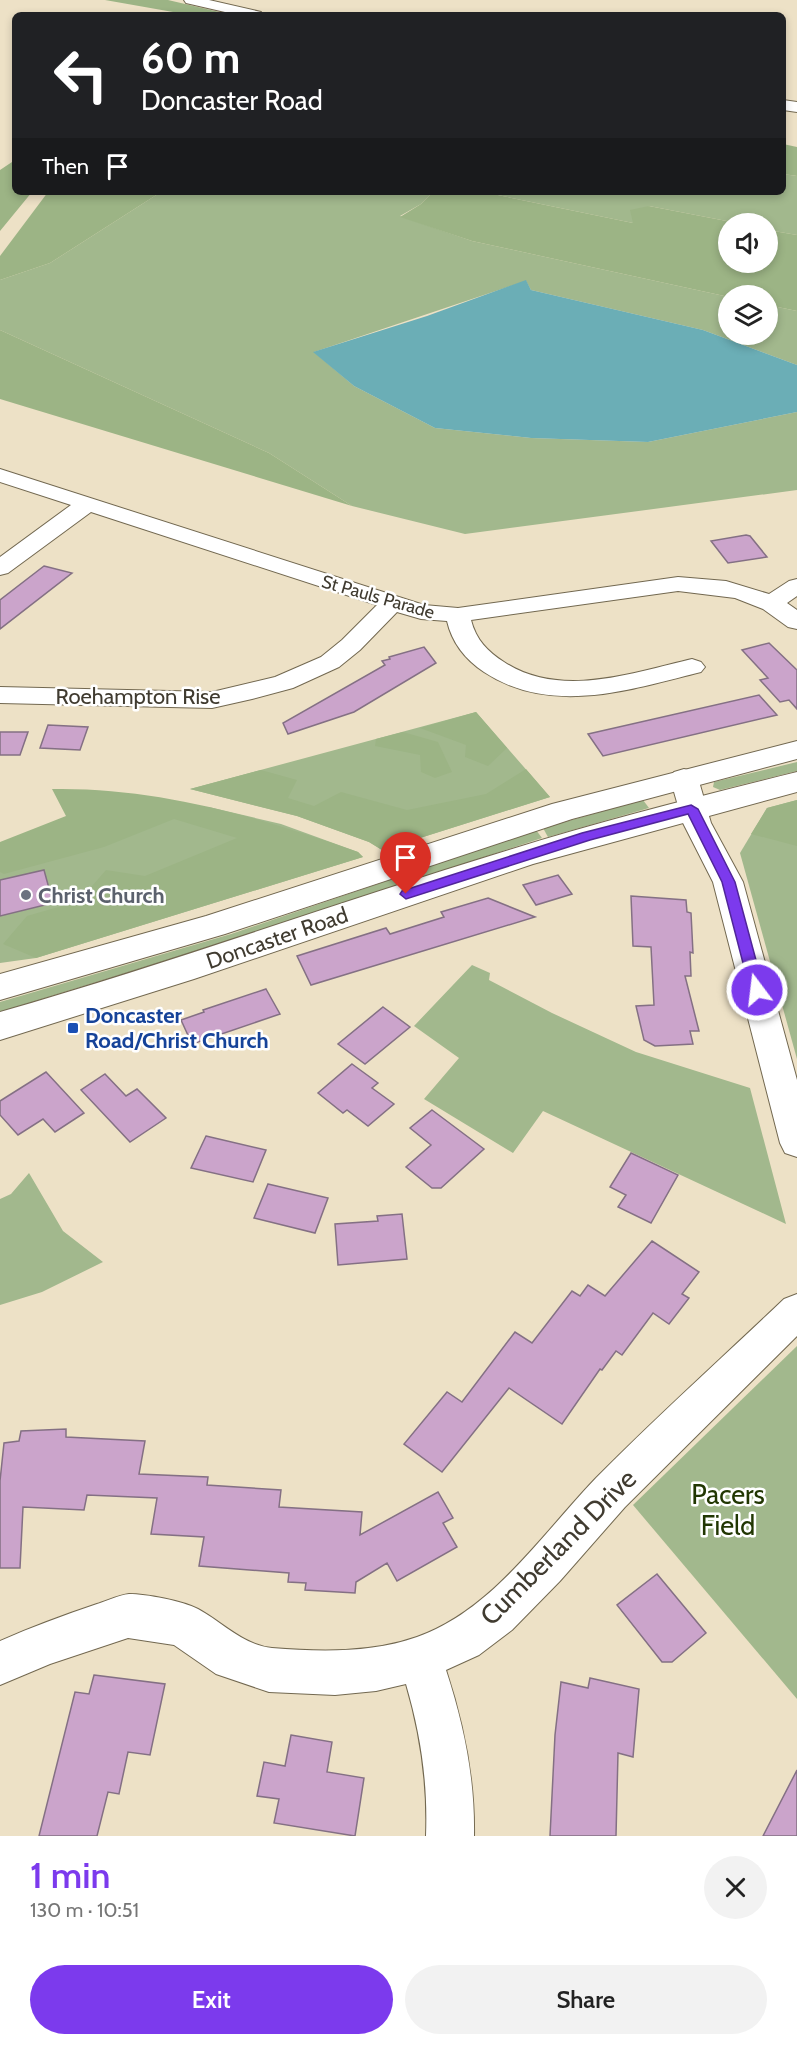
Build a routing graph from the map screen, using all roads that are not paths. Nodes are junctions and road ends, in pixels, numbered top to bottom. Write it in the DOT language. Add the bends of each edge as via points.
graph roads {
  1 [pos="191,0"];
  2 [pos="243,12"];
  3 [pos="0,475"];
  4 [pos="87,504"];
  5 [pos="0,568"];
  6 [pos="797,586"];
  7 [pos="771,603"];
  8 [pos="392,604"];
  9 [pos="458,615"];
  10 [pos="797,622"];
  11 [pos="692,667"];
  12 [pos="0,695"];
  13 [pos="797,750"];
  14 [pos="797,782"];
  15 [pos="688,794"];
  16 [pos="0,987"];
  17 [pos="0,1026"];
  18 [pos="797,1143"];
  19 [pos="797,1311"];
  20 [pos="420,1659"];
  21 [pos="0,1663"];
  22 [pos="450,1836"];
  1 -- 2 [label="main road"];
  3 -- 4 [label="street, St Pauls Parade"];
  4 -- 5 [label="street"];
  4 -- 8 [label="street, St Pauls Parade"];
  6 -- 7 [label="street"];
  7 -- 9 [label="street, St Pauls Parade" via="724,588 678,584"];
  7 -- 10 [label="street, St Pauls Parade"];
  8 -- 9 [label="street, St Pauls Parade" via="421,612"];
  8 -- 12 [label="street, Roehampton Rise" via="330,662 299,677 252,691 212,700"];
  9 -- 11 [label="street" via="465,641 477,653 495,669 539,689 588,689"];
  13 -- 15 [label="main road, Doncaster Road"];
  14 -- 15 [label="main road, Doncaster Road"];
  15 -- 16 [label="main road, Doncaster Road" via="563,811 213,926"];
  15 -- 17 [label="main road, Doncaster Road" via="586,837"];
  15 -- 18 [label="street" via="728,882"];
  19 -- 20 [label="street, Cumberland Drive" via="610,1493 497,1615 463,1639"];
  20 -- 21 [label="street, Cumberland Drive" via="335,1673 269,1670 232,1658 182,1624 129,1616 46,1643"];
  20 -- 22 [label="street" via="444,1737 450,1781"];
}
